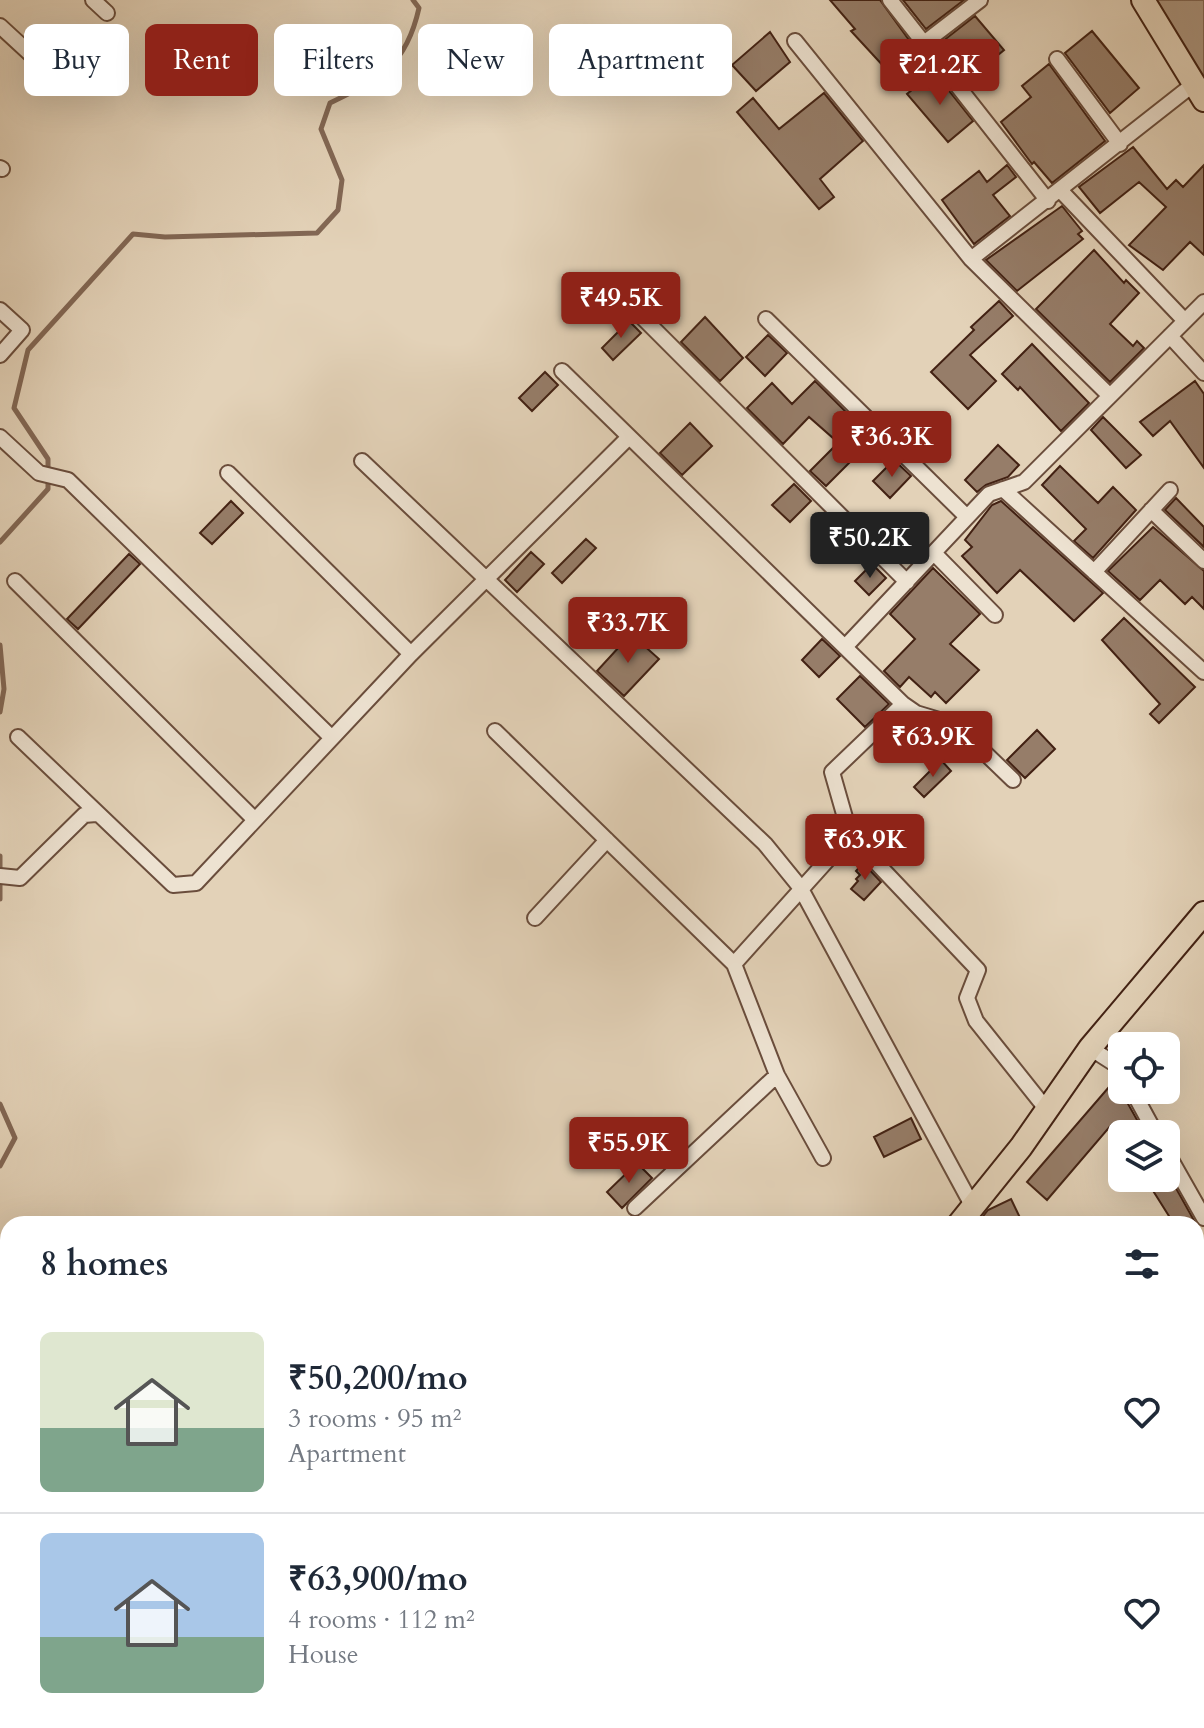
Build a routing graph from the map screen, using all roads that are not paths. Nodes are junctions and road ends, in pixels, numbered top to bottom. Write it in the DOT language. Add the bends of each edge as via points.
graph roads {
  1 [pos="93,0"];
  2 [pos="890,0"];
  3 [pos="1143,0"];
  4 [pos="978,1"];
  5 [pos="107,13"];
  6 [pos="0,26"];
  7 [pos="795,41"];
  8 [pos="924,43"];
  9 [pos="24,48"];
  10 [pos="1057,59"];
  11 [pos="1200,92"];
  12 [pos="1120,144"];
  13 [pos="1061,191"];
  14 [pos="1048,201"];
  15 [pos="971,259"];
  16 [pos="622,297"];
  17 [pos="1204,302"];
  18 [pos="0,310"];
  19 [pos="766,319"];
  20 [pos="1185,321"];
  21 [pos="1170,336"];
  22 [pos="0,355"];
  23 [pos="562,371"];
  24 [pos="1204,373"];
  25 [pos="1110,396"];
  26 [pos="0,437"];
  27 [pos="629,437"];
  28 [pos="362,461"];
  29 [pos="228,473"];
  30 [pos="1003,489"];
  31 [pos="1170,490"];
  32 [pos="1151,510"];
  33 [pos="967,517"];
  34 [pos="934,553"];
  35 [pos="1204,561"];
  36 [pos="1094,572"];
  37 [pos="489,580"];
  38 [pos="15,581"];
  39 [pos="907,582"];
  40 [pos="995,615"];
  41 [pos="845,647"];
  42 [pos="411,654"];
  43 [pos="1204,672"];
  44 [pos="903,704"];
  45 [pos="495,731"];
  46 [pos="18,737"];
  47 [pos="332,738"];
  48 [pos="1013,780"];
  49 [pos="96,814"];
  50 [pos="255,820"];
  51 [pos="850,835"];
  52 [pos="607,840"];
  53 [pos="0,876"];
  54 [pos="800,887"];
  55 [pos="1204,913"];
  56 [pos="535,918"];
  57 [pos="734,964"];
  58 [pos="1090,1048"];
  59 [pos="1108,1060"];
  60 [pos="777,1075"];
  61 [pos="1047,1110"];
  62 [pos="823,1158"];
  63 [pos="1180,1176"];
  64 [pos="635,1208"];
  65 [pos="966,1216"];
  66 [pos="1203,1216"];
  1 -- 5 [label="street"];
  2 -- 8 [label="street"];
  3 -- 11 [label="main road"];
  4 -- 8 [label="street"];
  6 -- 9 [label="street"];
  7 -- 15 [label="street"];
  8 -- 14 [label="street"];
  10 -- 12 [label="street"];
  11 -- 12 [label="street"];
  12 -- 13 [label="street"];
  13 -- 14 [label="street"];
  13 -- 20 [label="street"];
  14 -- 15 [label="street"];
  15 -- 25 [label="street"];
  16 -- 39 [label="street"];
  17 -- 20 [label="street"];
  18 -- 22 [label="street" via="22,330"];
  19 -- 33 [label="street"];
  20 -- 21 [label="street"];
  21 -- 24 [label="street"];
  21 -- 25 [label="street"];
  23 -- 27 [label="street"];
  25 -- 30 [label="street" via="1024,482"];
  26 -- 47 [label="street" via="39,473 68,480"];
  27 -- 37 [label="street"];
  27 -- 41 [label="street"];
  28 -- 37 [label="street"];
  29 -- 42 [label="street"];
  30 -- 33 [label="street" via="989,494"];
  30 -- 36 [label="street"];
  31 -- 32 [label="street"];
  32 -- 35 [label="street"];
  32 -- 36 [label="street"];
  33 -- 34 [label="street"];
  34 -- 39 [label="street"];
  34 -- 40 [label="street"];
  36 -- 43 [label="street"];
  37 -- 42 [label="street"];
  37 -- 54 [label="street" via="765,844"];
  38 -- 50 [label="street"];
  39 -- 41 [label="street"];
  41 -- 44 [label="street"];
  42 -- 47 [label="street"];
  44 -- 48 [label="street" via="956,725"];
  44 -- 51 [label="street" via="832,772"];
  45 -- 52 [label="street"];
  46 -- 49 [label="street"];
  47 -- 50 [label="street"];
  49 -- 50 [label="street" via="173,885 196,883"];
  49 -- 53 [label="street" via="84,815 20,878"];
  51 -- 54 [label="street"];
  51 -- 61 [label="street" via="978,970 967,998 976,1021"];
  52 -- 56 [label="street"];
  52 -- 57 [label="street"];
  54 -- 57 [label="street"];
  54 -- 65 [label="street"];
  55 -- 58 [label="main road"];
  57 -- 60 [label="street"];
  58 -- 59 [label="street"];
  58 -- 61 [label="main road"];
  60 -- 62 [label="street"];
  60 -- 64 [label="street"];
  61 -- 65 [label="main road"];
  63 -- 66 [label="street"];
}
